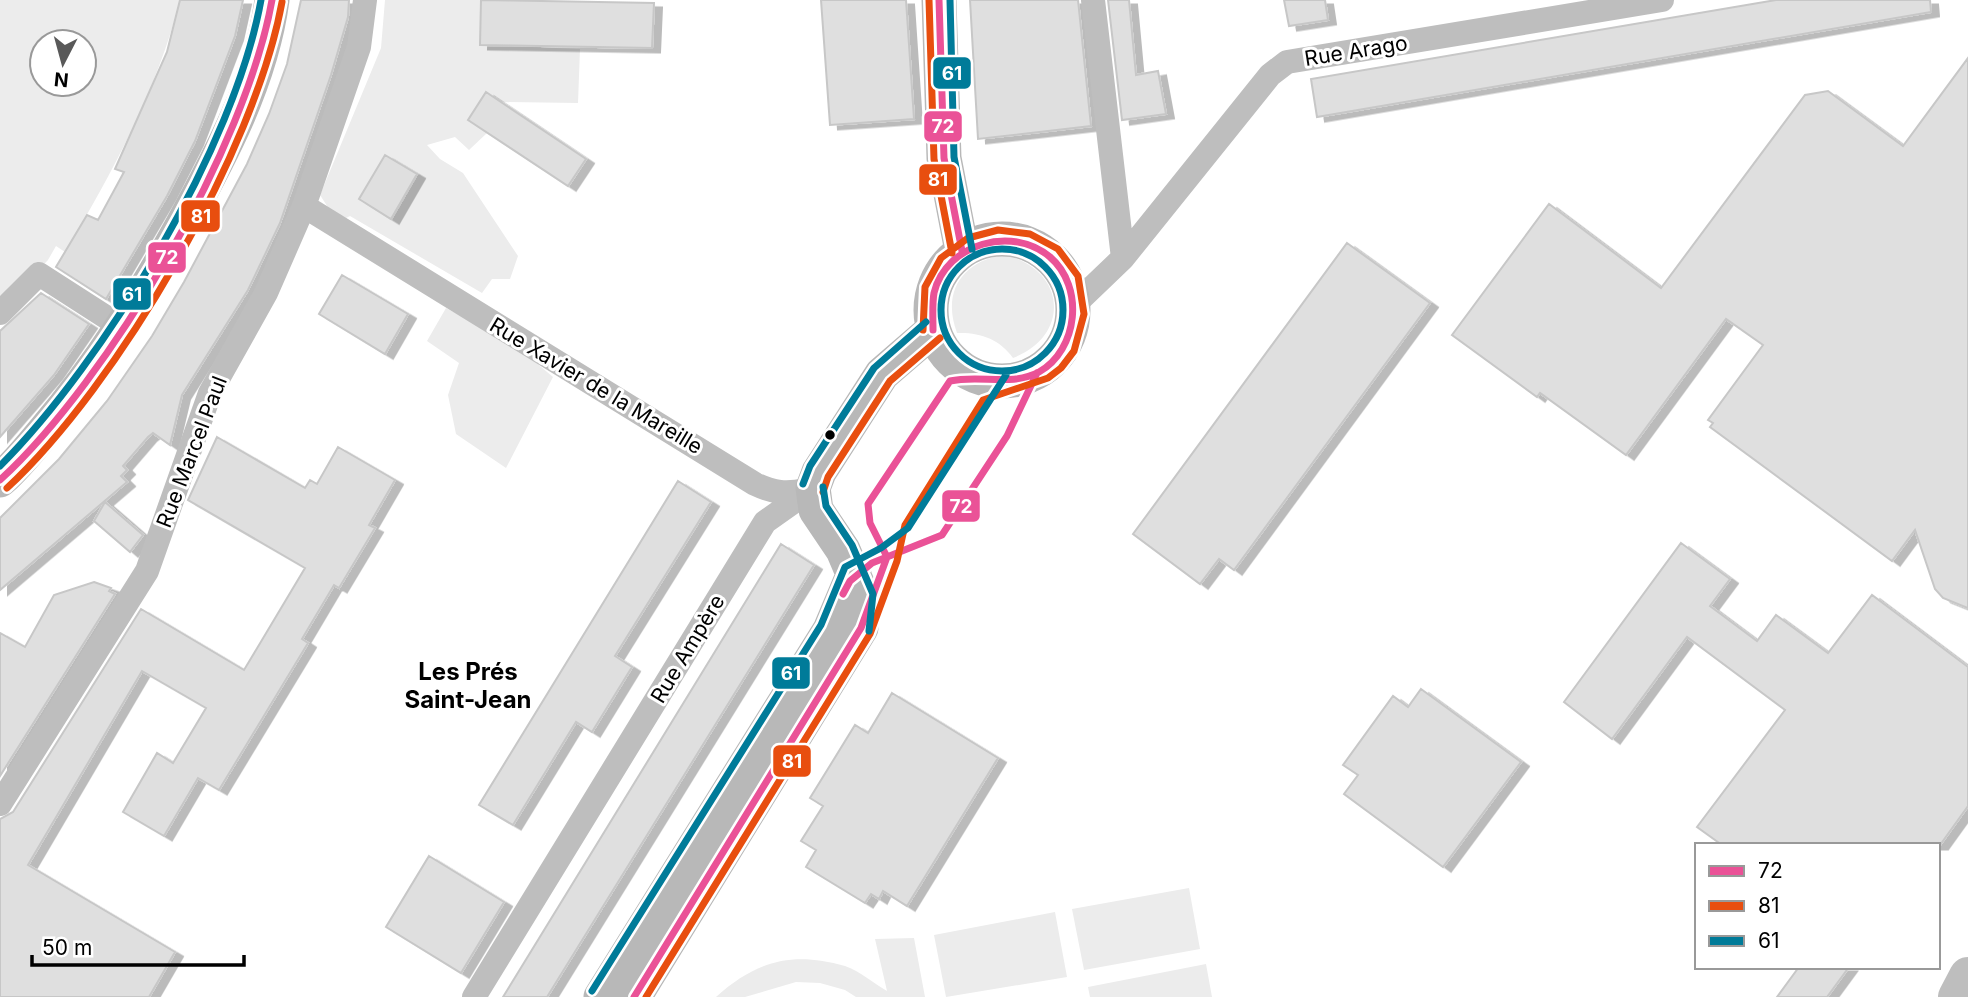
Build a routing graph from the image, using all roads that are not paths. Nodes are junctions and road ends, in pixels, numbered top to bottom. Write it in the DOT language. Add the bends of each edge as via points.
graph roads {
  1 [pos="272,0"];
  2 [pos="365,0"];
  3 [pos="939,0"];
  4 [pos="1093,0"];
  5 [pos="1662,0"];
  6 [pos="304,206"];
  7 [pos="962,251"];
  8 [pos="1122,258"];
  9 [pos="1074,305"];
  10 [pos="0,313"];
  11 [pos="123,328"];
  12 [pos="933,330"];
  13 [pos="0,480"];
  14 [pos="813,488"];
  15 [pos="854,573"];
  16 [pos="0,804"];
  17 [pos="1968,976"];
  18 [pos="474,997"];
  19 [pos="601,997"];
  20 [pos="634,997"];
  21 [pos="1957,997"];
  1 -- 11 [label="street" via="268,33 236,122"];
  2 -- 6 [label="street, Rue Marcel Paul" via="359,47"];
  3 -- 7 [label="street" via="944,159"];
  4 -- 8 [label="street"];
  5 -- 8 [label="street, Rue Arago" via="1287,62 1270,75"];
  6 -- 14 [label="street, Rue Xavier de la Mareille" via="755,484 773,493"];
  6 -- 16 [label="street, Rue Marcel Paul" via="266,293 210,393 148,571"];
  7 -- 9 [label="street" via="988,240 1029,244 1059,267"];
  7 -- 12 [label="street" via="938,278 931,299"];
  8 -- 9 [label="street, Rue Arago"];
  9 -- 12 [label="street" via="1062,350 1037,373 1015,381 994,382 963,371 941,347"];
  10 -- 11 [label="street" via="39,274"];
  11 -- 13 [label="street" via="67,405"];
  12 -- 14 [label="street, Rue Ampère" via="882,374"];
  14 -- 15 [label="street" via="816,510"];
  14 -- 18 [label="street, Rue Ampère" via="765,522"];
  15 -- 19 [label="street" via="830,630"];
  15 -- 20 [label="street" via="863,597 860,628"];
  17 -- 21 [label="main road"];
}
